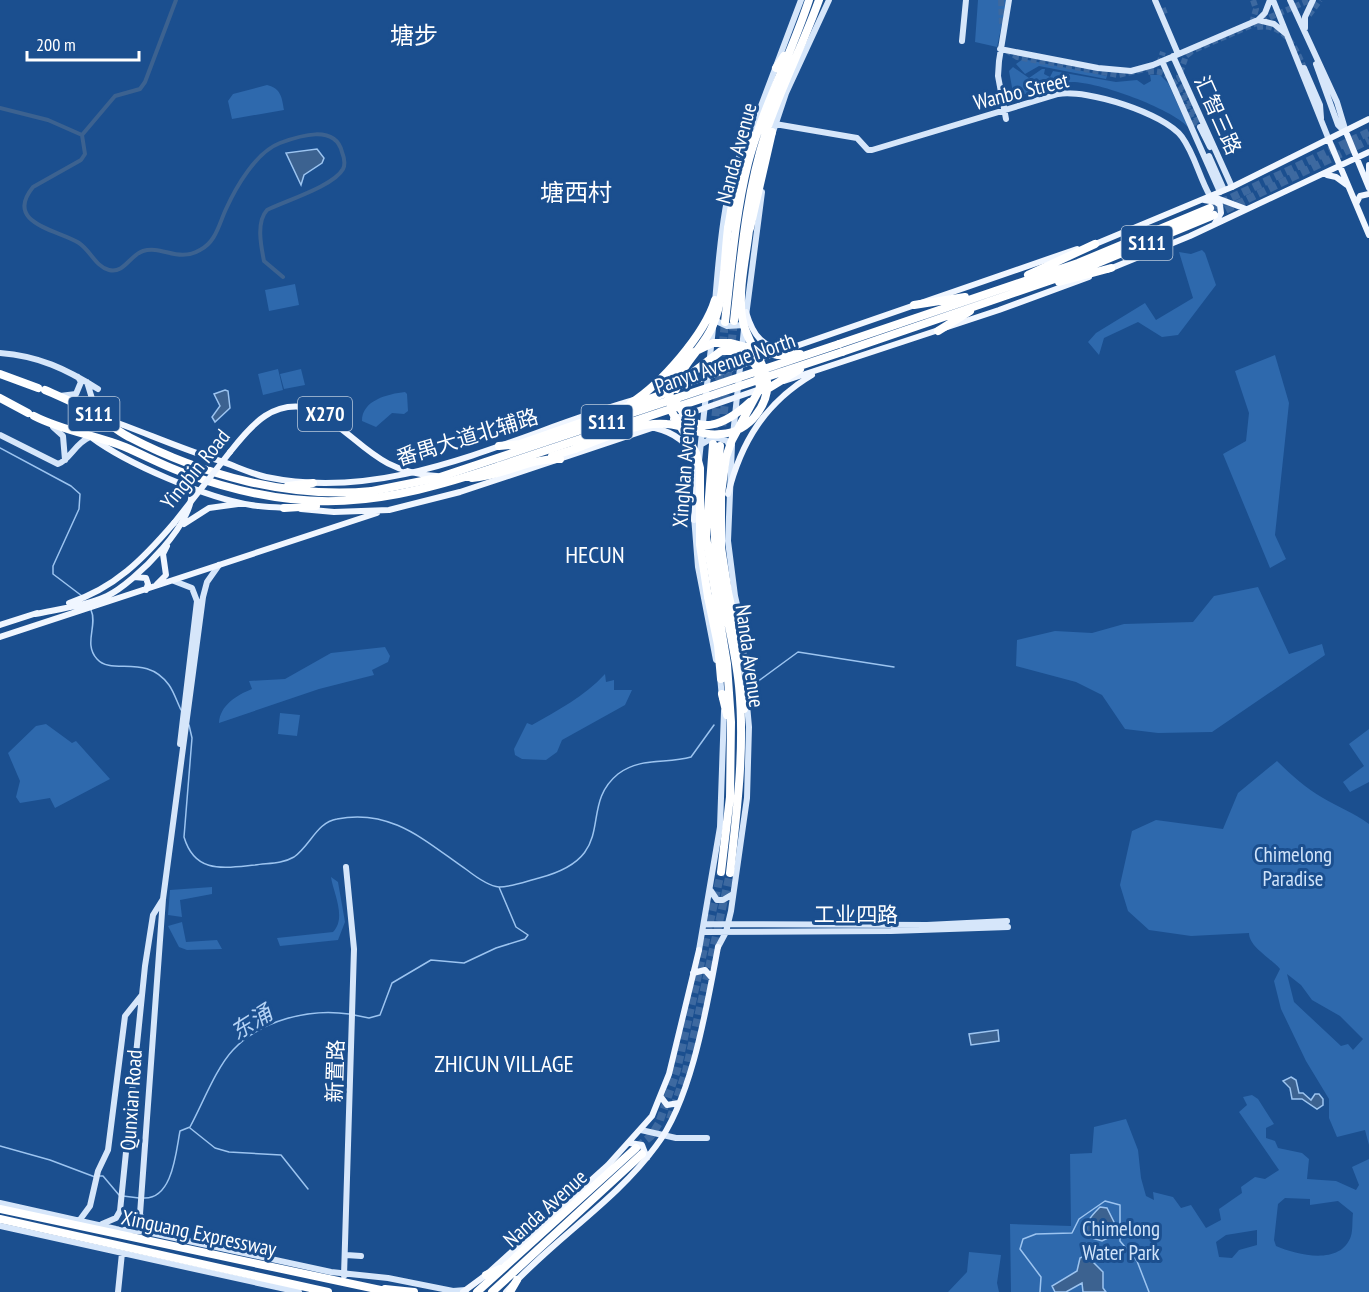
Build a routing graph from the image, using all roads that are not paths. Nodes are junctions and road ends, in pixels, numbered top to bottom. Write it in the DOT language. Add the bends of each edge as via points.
graph roads {
  1 [pos="801,0"];
  2 [pos="808,0"];
  3 [pos="819,0"];
  4 [pos="829,0"];
  5 [pos="966,0"];
  6 [pos="1009,0"];
  7 [pos="1155,0"];
  8 [pos="1271,0"];
  9 [pos="1290,0"];
  10 [pos="1313,0"];
  11 [pos="1258,20"];
  12 [pos="1305,31"];
  13 [pos="1285,33"];
  14 [pos="962,41"];
  15 [pos="793,42"];
  16 [pos="1000,49"];
  17 [pos="1176,55"];
  18 [pos="1162,61"];
  19 [pos="1316,64"];
  20 [pos="776,68"];
  21 [pos="1304,68"];
  22 [pos="789,70"];
  23 [pos="786,93"];
  24 [pos="1004,110"];
  25 [pos="1006,119"];
  26 [pos="1369,119"];
  27 [pos="1321,121"];
  28 [pos="775,123"];
  29 [pos="1198,127"];
  30 [pos="772,132"];
  31 [pos="1346,132"];
  32 [pos="750,135"];
  33 [pos="1329,140"];
  34 [pos="1369,152"];
  35 [pos="1356,159"];
  36 [pos="1369,165"];
  37 [pos="1340,167"];
  38 [pos="1321,176"];
  39 [pos="1349,188"];
  40 [pos="1369,188"];
  41 [pos="1226,189"];
  42 [pos="1369,194"];
  43 [pos="1210,196"];
  44 [pos="1202,200"];
  45 [pos="1356,204"];
  46 [pos="1246,209"];
  47 [pos="1212,225"];
  48 [pos="1369,235"];
  49 [pos="1095,244"];
  50 [pos="724,261"];
  51 [pos="1112,268"];
  52 [pos="1002,287"];
  53 [pos="1010,294"];
  54 [pos="715,298"];
  55 [pos="982,299"];
  56 [pos="914,305"];
  57 [pos="746,312"];
  58 [pos="714,320"];
  59 [pos="745,325"];
  60 [pos="938,331"];
  61 [pos="797,347"];
  62 [pos="813,352"];
  63 [pos="0,353"];
  64 [pos="818,360"];
  65 [pos="740,366"];
  66 [pos="825,368"];
  67 [pos="0,374"];
  68 [pos="76,374"];
  69 [pos="708,377"];
  70 [pos="86,382"];
  71 [pos="98,389"];
  72 [pos="58,396"];
  73 [pos="736,397"];
  74 [pos="0,398"];
  75 [pos="627,402"];
  76 [pos="310,408"];
  77 [pos="704,408"];
  78 [pos="614,413"];
  79 [pos="98,416"];
  80 [pos="48,424"];
  81 [pos="655,428"];
  82 [pos="0,435"];
  83 [pos="90,437"];
  84 [pos="140,442"];
  85 [pos="499,446"];
  86 [pos="700,447"];
  87 [pos="732,450"];
  88 [pos="136,452"];
  89 [pos="544,458"];
  90 [pos="560,459"];
  91 [pos="65,461"];
  92 [pos="422,470"];
  93 [pos="444,476"];
  94 [pos="459,479"];
  95 [pos="313,483"];
  96 [pos="269,485"];
  97 [pos="190,487"];
  98 [pos="728,494"];
  99 [pos="354,502"];
  100 [pos="251,505"];
  101 [pos="285,508"];
  102 [pos="389,510"];
  103 [pos="694,520"];
  104 [pos="219,565"];
  105 [pos="134,577"];
  106 [pos="174,580"];
  107 [pos="155,587"];
  108 [pos="146,590"];
  109 [pos="96,600"];
  110 [pos="78,605"];
  111 [pos="0,625"];
  112 [pos="0,637"];
  113 [pos="743,660"];
  114 [pos="721,679"];
  115 [pos="747,687"];
  116 [pos="722,694"];
  117 [pos="184,729"];
  118 [pos="731,730"];
  119 [pos="742,732"];
  120 [pos="346,867"];
  121 [pos="721,872"];
  122 [pos="730,873"];
  123 [pos="711,891"];
  124 [pos="734,893"];
  125 [pos="163,899"];
  126 [pos="728,924"];
  127 [pos="704,928"];
  128 [pos="726,932"];
  129 [pos="718,947"];
  130 [pos="699,950"];
  131 [pos="145,966"];
  132 [pos="158,967"];
  133 [pos="693,973"];
  134 [pos="712,978"];
  135 [pos="142,996"];
  136 [pos="661,1097"];
  137 [pos="679,1103"];
  138 [pos="641,1130"];
  139 [pos="663,1135"];
  140 [pos="707,1138"];
  141 [pos="639,1151"];
  142 [pos="0,1203"];
  143 [pos="0,1209"];
  144 [pos="0,1219"];
  145 [pos="79,1221"];
  146 [pos="99,1225"];
  147 [pos="0,1226"];
  148 [pos="147,1233"];
  149 [pos="124,1253"];
  150 [pos="346,1255"];
  151 [pos="362,1256"];
  152 [pos="507,1266"];
  153 [pos="486,1275"];
  154 [pos="344,1276"];
  155 [pos="517,1280"];
  156 [pos="414,1288"];
  157 [pos="377,1289"];
  158 [pos="465,1291"];
  159 [pos="119,1292"];
  160 [pos="299,1292"];
  161 [pos="328,1292"];
  162 [pos="390,1292"];
  163 [pos="423,1292"];
  164 [pos="477,1292"];
  165 [pos="492,1292"];
  166 [pos="508,1292"];
  167 [pos="516,1292"];
  1 -- 20 [label="street, XingNan Avenue"];
  2 -- 15 [label="highway, Nanda Avenue"];
  3 -- 22 [label="highway, Nanda Avenue"];
  4 -- 23 [label="street"];
  5 -- 14 [label="street"];
  6 -- 16 [label="street"];
  7 -- 17 [label="street, 汇智三路"];
  8 -- 11 [label="street"];
  8 -- 13 [label="street"];
  9 -- 12 [label="street"];
  10 -- 12 [label="street" via="1305,16"];
  11 -- 13 [label="street" via="1274,24"];
  11 -- 17 [label="street"];
  12 -- 31 [label="street"];
  13 -- 27 [label="street"];
  15 -- 20 [label="highway"];
  15 -- 22 [label="highway, Nanda Avenue" via="748,162 738,210 730,322 755,170"];
  16 -- 18 [label="street" via="1122,71"];
  16 -- 24 [label="street" via="998,76"];
  17 -- 18 [label="street"];
  17 -- 41 [label="street, 汇智三路"];
  18 -- 41 [label="street, 汇智三路"];
  19 -- 31 [label="street" via="1338,125"];
  20 -- 32 [label="street, XingNan Avenue"];
  21 -- 27 [label="street" via="1320,105"];
  22 -- 23 [label="highway"];
  23 -- 28 [label="street"];
  24 -- 25 [label="street"];
  24 -- 28 [label="street, Wanbo Street" via="872,150 857,138"];
  24 -- 43 [label="street, Wanbo Street" via="1058,94 1085,93 1155,118 1181,136"];
  26 -- 31 [label="main road"];
  27 -- 33 [label="street"];
  28 -- 30 [label="street"];
  29 -- 41 [label="street"];
  30 -- 57 [label="street"];
  30 -- 89 [label="highway, bridge" via="750,230 742,318 767,379 765,399 755,416 728,433 711,434 672,424 654,424"];
  31 -- 33 [label="main road"];
  31 -- 35 [label="main road"];
  32 -- 50 [label="highway, bridge" via="737,177"];
  32 -- 54 [label="street, XingNan Avenue" via="740,150 727,207"];
  33 -- 37 [label="main road"];
  33 -- 41 [label="main road"];
  34 -- 35 [label="main road"];
  35 -- 37 [label="main road"];
  35 -- 40 [label="main road"];
  36 -- 40 [label="main road"];
  37 -- 38 [label="main road"];
  37 -- 39 [label="main road"];
  38 -- 39 [label="main road" via="1336,177"];
  38 -- 46 [label="main road"];
  39 -- 45 [label="main road"];
  41 -- 43 [label="main road"];
  42 -- 45 [label="main road" via="1360,196"];
  43 -- 44 [label="main road"];
  43 -- 46 [label="main road"];
  44 -- 47 [label="main road" via="1220,206 1221,213"];
  44 -- 49 [label="main road"];
  45 -- 48 [label="main road"];
  46 -- 47 [label="main road"];
  47 -- 51 [label="main road"];
  49 -- 52 [label="highway"];
  49 -- 56 [label="main road"];
  50 -- 64 [label="highway, bridge" via="713,327 676,385 677,403 684,416 705,425 719,424 779,380"];
  50 -- 78 [label="highway, bridge" via="712,309 702,328 652,388"];
  51 -- 53 [label="highway"];
  51 -- 60 [label="main road"];
  52 -- 53 [label="highway, Panyu Avenue North / S111" via="1078,264 1212,212 1081,270"];
  52 -- 55 [label="highway, Panyu Avenue North / S111"];
  53 -- 55 [label="highway, Panyu Avenue North / S111"];
  54 -- 58 [label="street, XingNan Avenue"];
  54 -- 75 [label="main road" via="696,340 671,372"];
  55 -- 56 [label="highway"];
  55 -- 60 [label="highway"];
  55 -- 62 [label="highway, Panyu Avenue North / S111, bridge"];
  55 -- 64 [label="highway, Panyu Avenue North / S111, bridge"];
  56 -- 61 [label="main road"];
  57 -- 59 [label="street"];
  57 -- 61 [label="main road" via="761,342 774,347"];
  58 -- 59 [label="street" via="727,326"];
  58 -- 69 [label="street, XingNan Avenue"];
  59 -- 65 [label="street"];
  60 -- 66 [label="main road"];
  61 -- 65 [label="main road"];
  62 -- 93 [label="highway, Panyu Avenue North / S111, bridge"];
  62 -- 114 [label="highway, bridge" via="777,355 716,343 688,355 669,389 672,412 696,453 700,468 700,545"];
  63 -- 68 [label="street" via="44,360"];
  64 -- 94 [label="highway, Panyu Avenue North / S111, bridge"];
  65 -- 69 [label="main road"];
  65 -- 73 [label="street"];
  66 -- 73 [label="main road"];
  66 -- 98 [label="main road" via="792,388 763,416 742,451"];
  67 -- 72 [label="highway, Panyu Avenue North / S111"];
  68 -- 70 [label="street"];
  68 -- 72 [label="street" via="81,382 76,393"];
  69 -- 75 [label="main road"];
  69 -- 77 [label="street, XingNan Avenue"];
  70 -- 71 [label="street"];
  70 -- 79 [label="street"];
  72 -- 79 [label="highway, Panyu Avenue North / S111"];
  73 -- 77 [label="main road"];
  73 -- 87 [label="street"];
  74 -- 80 [label="highway, S111"];
  75 -- 85 [label="main road, 番禺大道北辅路"];
  76 -- 92 [label="main road, Yingbin Road / X270" via="326,414 391,462"];
  76 -- 93 [label="main road, bridge" via="374,457 397,469"];
  76 -- 109 [label="main road, Yingbin Road / X270, bridge" via="281,408 262,417 174,523 130,571"];
  77 -- 81 [label="main road"];
  77 -- 86 [label="street, XingNan Avenue"];
  78 -- 85 [label="highway, bridge" via="520,444"];
  78 -- 113 [label="highway, bridge" via="666,393 721,351 738,352 757,367 760,388 732,440 722,477 720,531"];
  79 -- 84 [label="highway, Panyu Avenue North / S111"];
  79 -- 95 [label="main road, 番禺大道北辅路" via="264,477"];
  80 -- 83 [label="highway, S111"];
  80 -- 91 [label="street" via="63,436"];
  81 -- 90 [label="main road"];
  81 -- 103 [label="main road" via="677,435 692,454 696,474"];
  82 -- 91 [label="street" via="53,462"];
  83 -- 88 [label="highway, S111"];
  83 -- 91 [label="street" via="74,447"];
  83 -- 97 [label="main road" via="112,452"];
  84 -- 88 [label="highway"];
  84 -- 96 [label="highway, Panyu Avenue North / S111" via="215,472"];
  85 -- 92 [label="main road, 番禺大道北辅路"];
  86 -- 87 [label="street" via="714,437 727,441"];
  86 -- 103 [label="street, XingNan Avenue"];
  87 -- 98 [label="street"];
  88 -- 99 [label="highway, S111" via="239,490 292,500"];
  89 -- 90 [label="highway"];
  89 -- 94 [label="highway" via="485,477"];
  90 -- 102 [label="main road" via="460,492"];
  92 -- 95 [label="main road, 番禺大道北辅路" via="385,479"];
  93 -- 96 [label="highway, Panyu Avenue North / S111, bridge" via="372,491 296,492"];
  94 -- 99 [label="highway, S111" via="406,494"];
  95 -- 96 [label="highway" via="292,487"];
  97 -- 100 [label="main road"];
  97 -- 105 [label="main road" via="191,501 183,521"];
  98 -- 113 [label="street" via="728,541 745,638"];
  99 -- 101 [label="highway"];
  100 -- 101 [label="main road"];
  100 -- 107 [label="main road" via="209,508 188,521 165,548 166,575"];
  101 -- 102 [label="main road" via="334,512"];
  102 -- 104 [label="main road, Yingbin Road / X270"];
  103 -- 114 [label="street, XingNan Avenue" via="698,567"];
  104 -- 106 [label="main road, Yingbin Road / X270"];
  104 -- 117 [label="street, Qunxian Road" via="207,582 203,597"];
  105 -- 108 [label="main road" via="146,578"];
  105 -- 109 [label="main road"];
  106 -- 107 [label="main road, Yingbin Road / X270"];
  106 -- 117 [label="street, Qunxian Road" via="192,588 197,601"];
  107 -- 108 [label="main road, Yingbin Road / X270"];
  108 -- 109 [label="main road, Yingbin Road / X270"];
  109 -- 110 [label="main road, Yingbin Road / X270"];
  109 -- 110 [label="main road, Yingbin Road / X270"];
  110 -- 111 [label="main road, Yingbin Road / X270"];
  110 -- 112 [label="main road, Yingbin Road / X270"];
  113 -- 115 [label="street"];
  114 -- 116 [label="street, XingNan Avenue"];
  115 -- 119 [label="highway"];
  115 -- 124 [label="street" via="749,778"];
  116 -- 118 [label="highway"];
  116 -- 123 [label="street, XingNan Avenue" via="723,780"];
  117 -- 125 [label="street, Qunxian Road"];
  118 -- 119 [label="highway, Nanda Avenue" via="727,664 706,537 716,445 715,549 736,662"];
  118 -- 121 [label="highway, Nanda Avenue" via="730,797"];
  119 -- 122 [label="highway, Nanda Avenue"];
  120 -- 150 [label="street, 新置路" via="354,949"];
  123 -- 124 [label="street" via="717,900"];
  123 -- 127 [label="street, XingNan Avenue"];
  124 -- 126 [label="street"];
  125 -- 131 [label="street, Qunxian Road" via="153,915"];
  125 -- 132 [label="street, Qunxian Road"];
  126 -- 127 [label="street, 工业四路"];
  126 -- 128 [label="street"];
  126 -- 128 [label="street, 工业四路" via="1008,924"];
  127 -- 128 [label="street, 工业四路"];
  127 -- 130 [label="street, XingNan Avenue"];
  128 -- 129 [label="street"];
  129 -- 134 [label="main road"];
  130 -- 133 [label="main road"];
  131 -- 132 [label="street"];
  131 -- 135 [label="street, Qunxian Road"];
  132 -- 148 [label="street, Qunxian Road" via="140,1214"];
  133 -- 134 [label="main road" via="705,970"];
  133 -- 136 [label="main road"];
  134 -- 137 [label="main road"];
  135 -- 145 [label="street, Qunxian Road" via="125,1016 108,1150 98,1171 90,1206"];
  135 -- 146 [label="street, Qunxian Road" via="120,1211 110,1222"];
  136 -- 137 [label="main road" via="667,1105"];
  136 -- 138 [label="main road"];
  137 -- 139 [label="main road"];
  138 -- 139 [label="street"];
  138 -- 141 [label="main road"];
  139 -- 140 [label="street"];
  139 -- 141 [label="main road"];
  141 -- 152 [label="highway, Nanda Avenue"];
  141 -- 153 [label="main road"];
  141 -- 155 [label="main road"];
  141 -- 165 [label="highway, Nanda Avenue"];
  142 -- 145 [label="street"];
  143 -- 157 [label="highway, Xinguang Expressway"];
  144 -- 161 [label="highway, Xinguang Expressway"];
  145 -- 146 [label="street"];
  146 -- 148 [label="street"];
  147 -- 149 [label="street"];
  148 -- 156 [label="street"];
  149 -- 159 [label="street"];
  149 -- 160 [label="street"];
  150 -- 151 [label="street"];
  150 -- 154 [label="street, 新置路"];
  152 -- 153 [label="highway"];
  152 -- 164 [label="highway, Nanda Avenue"];
  153 -- 158 [label="main road"];
  155 -- 166 [label="highway"];
  155 -- 167 [label="highway"];
  156 -- 157 [label="highway"];
  156 -- 158 [label="street"];
  156 -- 163 [label="street"];
  157 -- 162 [label="highway, Xinguang Expressway"];
}
